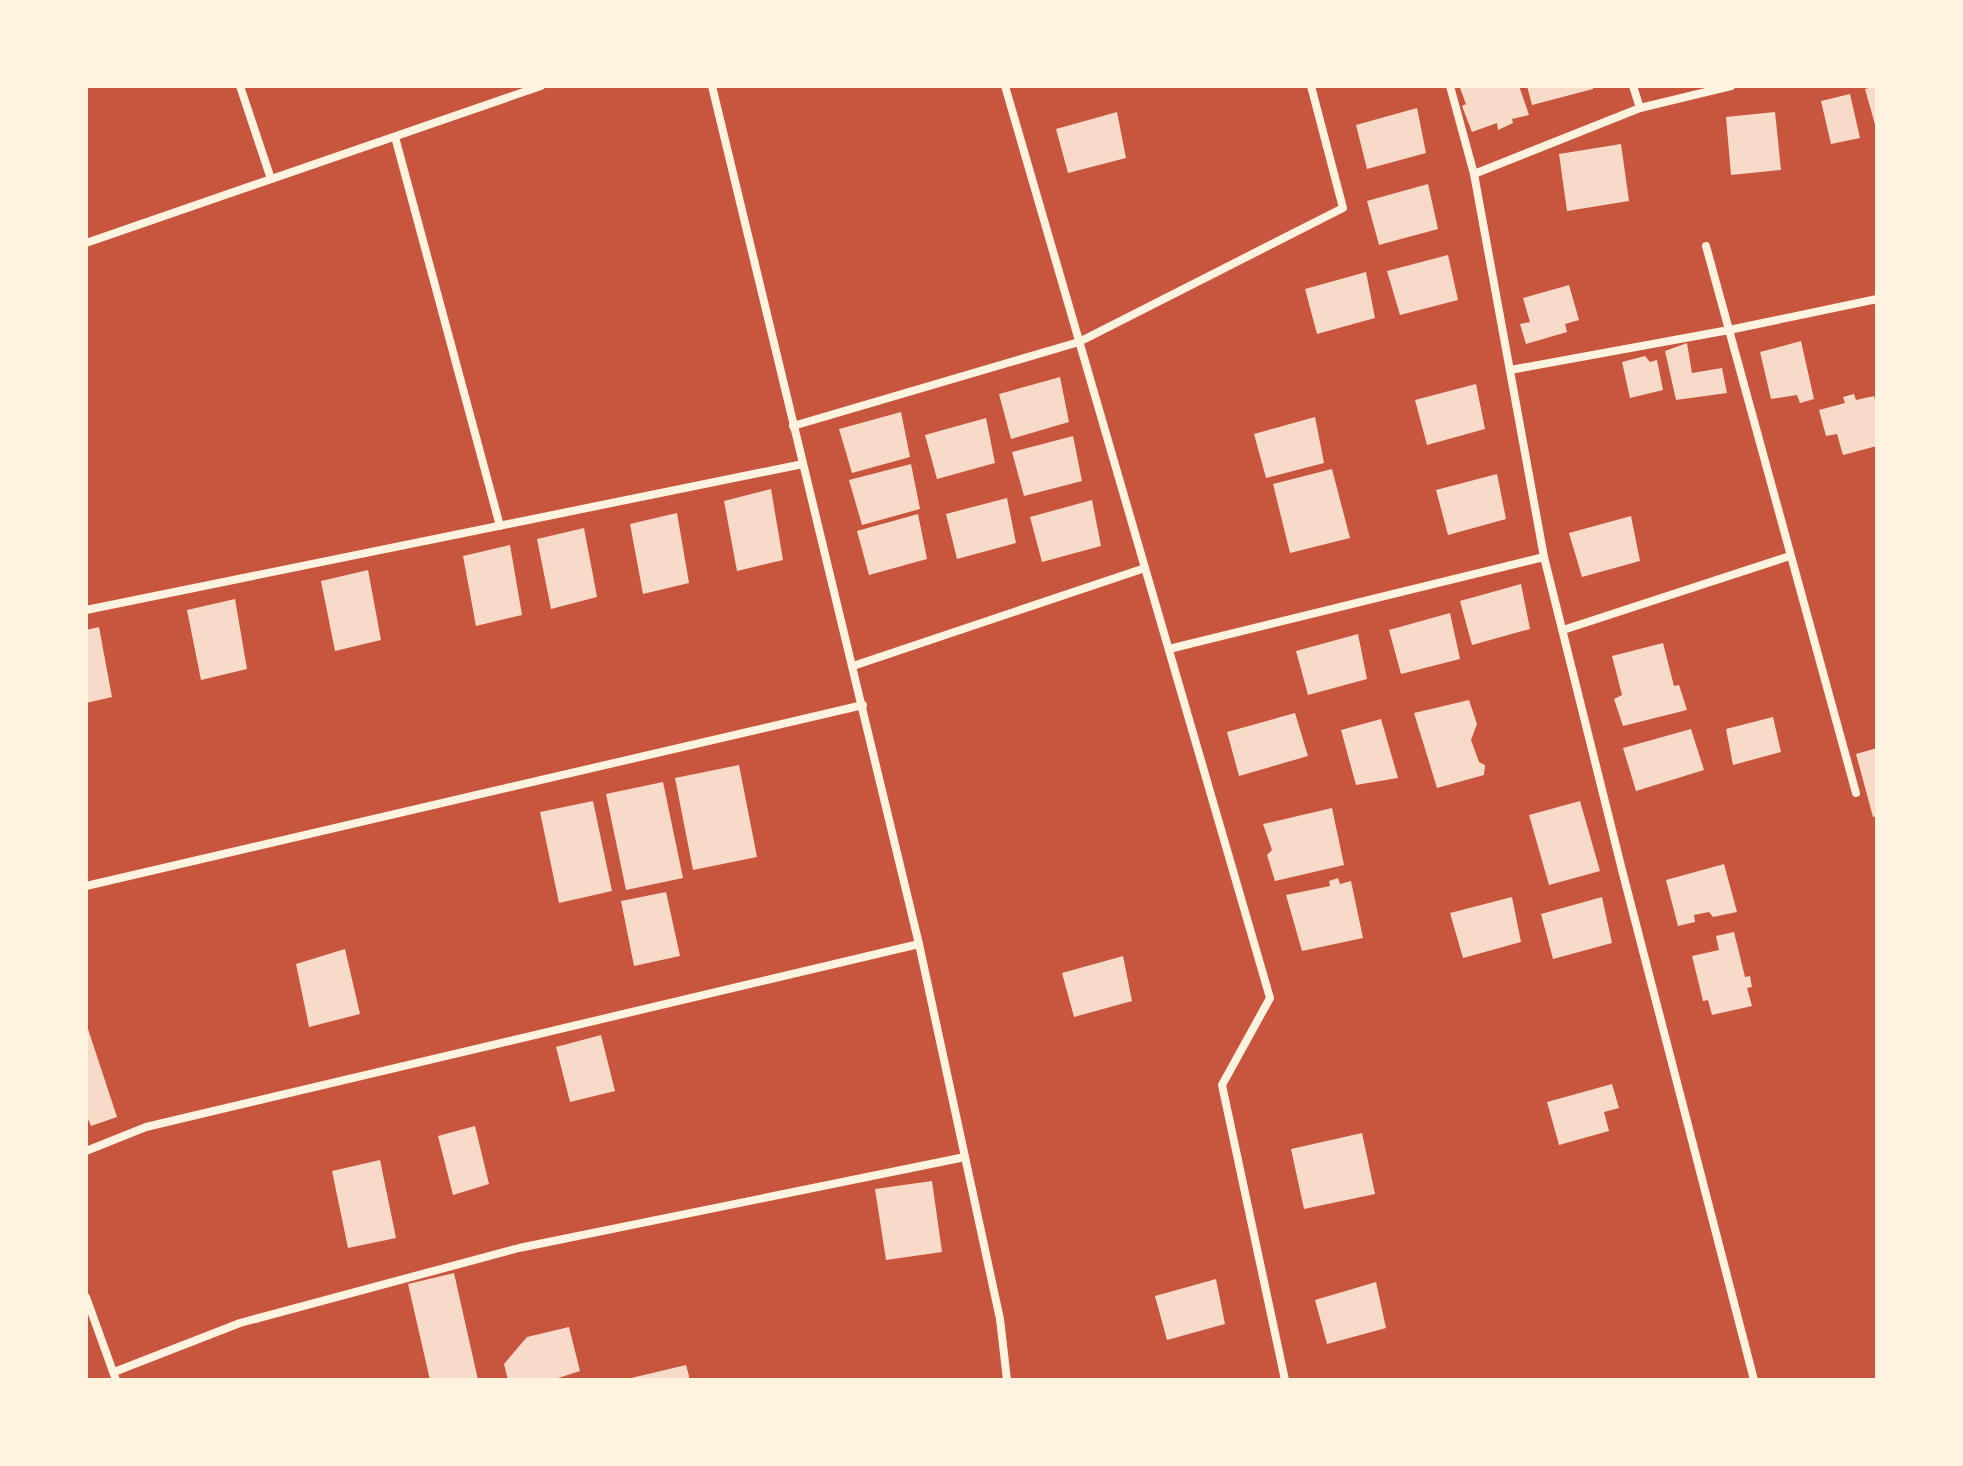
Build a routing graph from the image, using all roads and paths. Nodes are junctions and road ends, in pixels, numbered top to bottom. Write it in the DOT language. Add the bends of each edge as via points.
graph roads {
  1 [pos="240,86"];
  2 [pos="541,86"];
  3 [pos="712,86"];
  4 [pos="1005,86"];
  5 [pos="1311,86"];
  6 [pos="1450,86"];
  7 [pos="1633,86"];
  8 [pos="1731,86"];
  9 [pos="1640,108"];
  10 [pos="395,137"];
  11 [pos="1474,174"];
  12 [pos="271,179"];
  13 [pos="86,243"];
  14 [pos="1706,246"];
  15 [pos="1877,299"];
  16 [pos="1729,330"];
  17 [pos="1079,342"];
  18 [pos="1510,370"];
  19 [pos="793,426"];
  20 [pos="803,464"];
  21 [pos="500,526"];
  22 [pos="1790,556"];
  23 [pos="1544,557"];
  24 [pos="1145,568"];
  25 [pos="86,610"];
  26 [pos="1563,630"];
  27 [pos="1169,649"];
  28 [pos="853,666"];
  29 [pos="863,705"];
  30 [pos="1856,793"];
  31 [pos="86,886"];
  32 [pos="919,944"];
  33 [pos="86,1151"];
  34 [pos="965,1157"];
  35 [pos="86,1297"];
  36 [pos="115,1376"];
  37 [pos="1007,1380"];
  38 [pos="1285,1380"];
  39 [pos="1754,1380"];
  1 -- 12 [label="street"];
  2 -- 10 [label="street"];
  3 -- 19 [label="street"];
  4 -- 17 [label="street"];
  5 -- 17 [label="street" via="1343,208"];
  6 -- 11 [label="street"];
  7 -- 9 [label="street"];
  8 -- 9 [label="street"];
  9 -- 11 [label="street"];
  10 -- 12 [label="street"];
  10 -- 21 [label="street"];
  11 -- 18 [label="street"];
  12 -- 13 [label="street"];
  14 -- 16 [label="street"];
  15 -- 16 [label="street"];
  16 -- 18 [label="street"];
  16 -- 22 [label="street"];
  17 -- 19 [label="street"];
  17 -- 24 [label="street"];
  18 -- 23 [label="street"];
  19 -- 20 [label="street"];
  20 -- 21 [label="street"];
  20 -- 28 [label="street"];
  21 -- 25 [label="street"];
  22 -- 26 [label="street"];
  22 -- 30 [label="street"];
  23 -- 26 [label="street"];
  23 -- 27 [label="street"];
  24 -- 27 [label="street"];
  24 -- 28 [label="street"];
  26 -- 39 [label="street"];
  27 -- 38 [label="street" via="1270,998 1222,1085"];
  28 -- 29 [label="street"];
  29 -- 31 [label="street"];
  29 -- 32 [label="street"];
  32 -- 33 [label="street" via="146,1127"];
  32 -- 34 [label="street"];
  34 -- 36 [label="street" via="519,1248 240,1323"];
  34 -- 37 [label="street" via="1000,1319"];
  35 -- 36 [label="street"];
}
